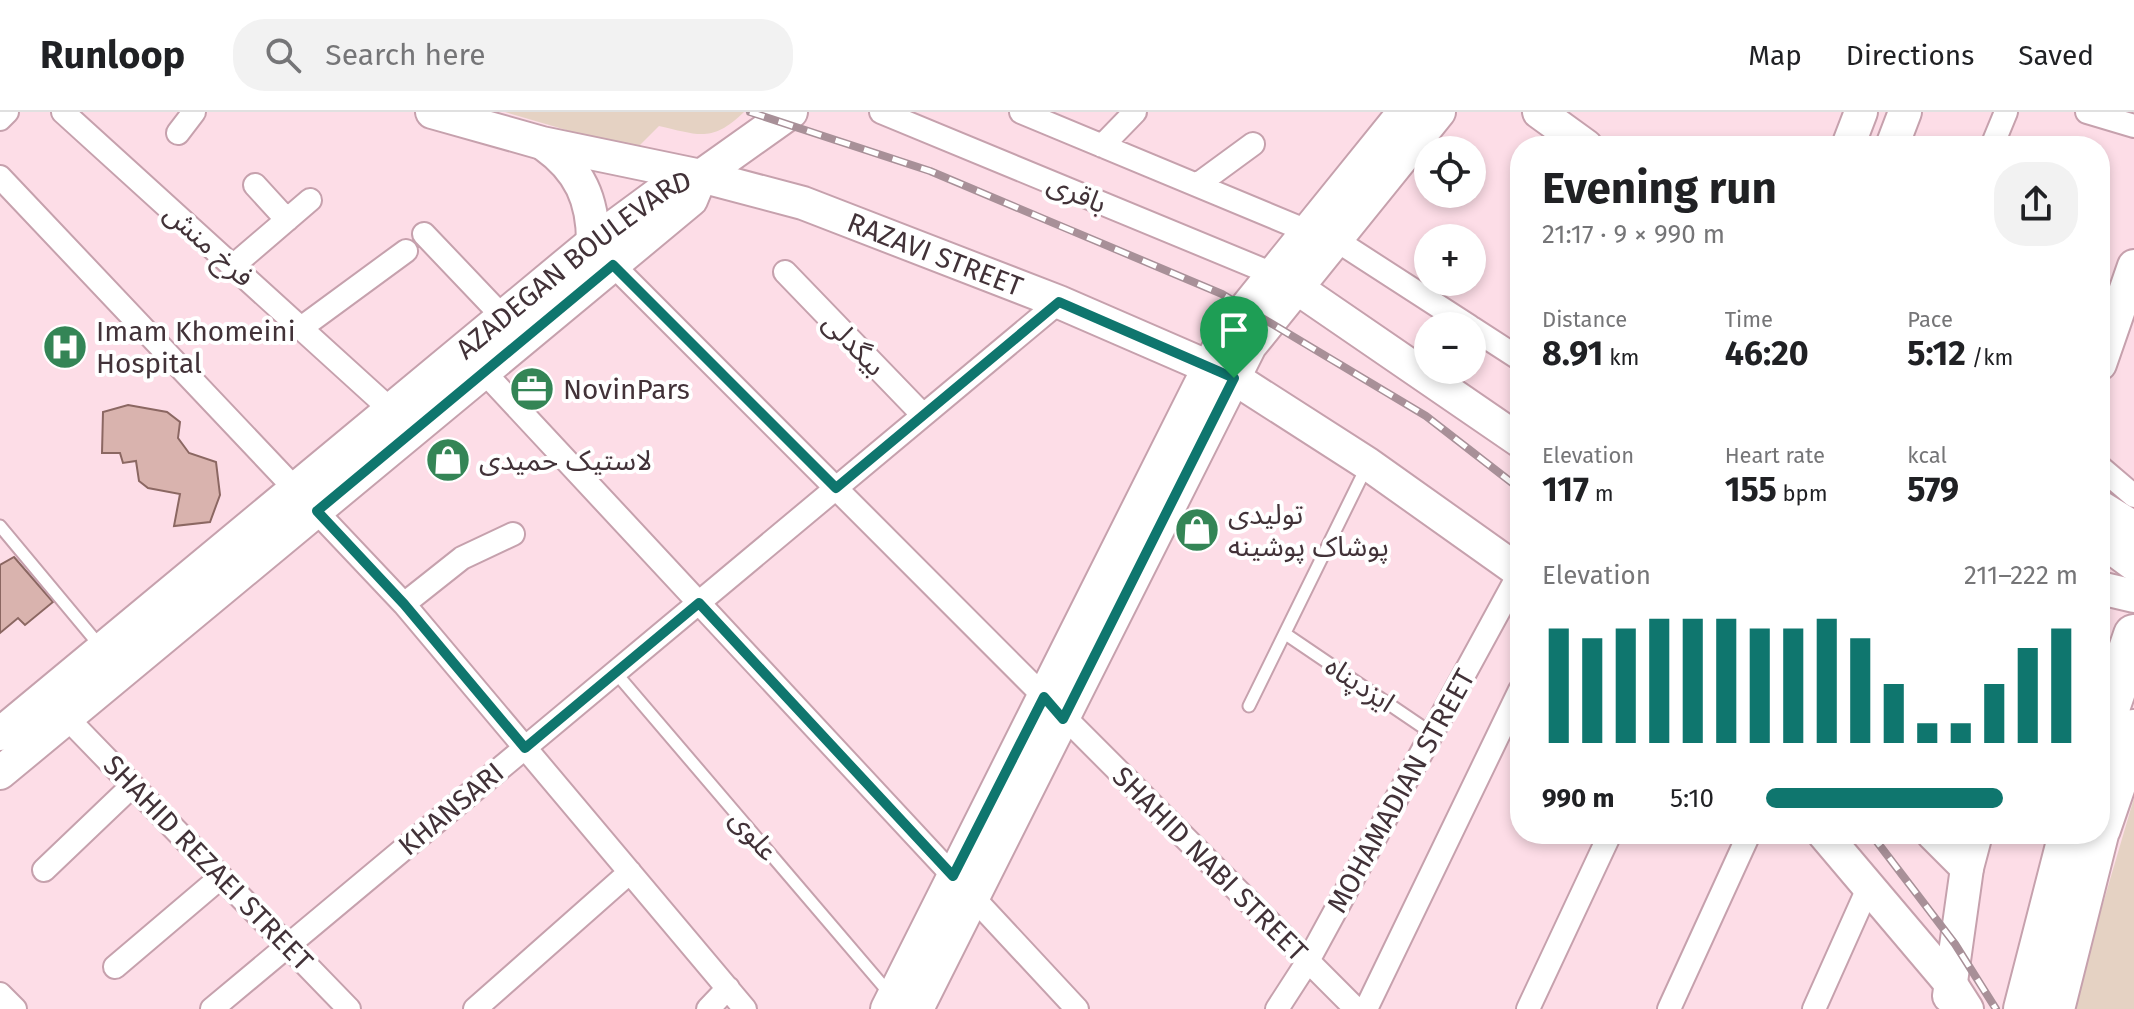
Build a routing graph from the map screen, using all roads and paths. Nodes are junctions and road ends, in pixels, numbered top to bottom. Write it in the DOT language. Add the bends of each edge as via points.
graph roads {
  1 [pos="7,112"];
  2 [pos="63,112"];
  3 [pos="194,112"];
  4 [pos="432,112"];
  5 [pos="791,112"];
  6 [pos="881,112"];
  7 [pos="1021,112"];
  8 [pos="1135,112"];
  9 [pos="1404,112"];
  10 [pos="1439,112"];
  11 [pos="1539,112"];
  12 [pos="1861,112"];
  13 [pos="1905,112"];
  14 [pos="2006,112"];
  15 [pos="2087,112"];
  16 [pos="0,119"];
  17 [pos="2134,126"];
  18 [pos="178,133"];
  19 [pos="1572,136"];
  20 [pos="1852,136"];
  21 [pos="1896,136"];
  22 [pos="1996,136"];
  23 [pos="542,143"];
  24 [pos="1253,144"];
  25 [pos="1102,146"];
  26 [pos="701,176"];
  27 [pos="0,177"];
  28 [pos="255,185"];
  29 [pos="1197,185"];
  30 [pos="310,200"];
  31 [pos="287,220"];
  32 [pos="424,234"];
  33 [pos="1322,236"];
  34 [pos="406,251"];
  35 [pos="603,254"];
  36 [pos="233,266"];
  37 [pos="2134,266"];
  38 [pos="785,272"];
  39 [pos="1285,281"];
  40 [pos="2134,299"];
  41 [pos="1059,302"];
  42 [pos="1446,312"];
  43 [pos="503,317"];
  44 [pos="2110,323"];
  45 [pos="301,328"];
  46 [pos="2110,329"];
  47 [pos="1486,337"];
  48 [pos="1510,352"];
  49 [pos="484,372"];
  50 [pos="1221,372"];
  51 [pos="391,410"];
  52 [pos="923,415"];
  53 [pos="1510,434"];
  54 [pos="1368,464"];
  55 [pos="2110,476"];
  56 [pos="836,488"];
  57 [pos="2134,496"];
  58 [pos="307,499"];
  59 [pos="2110,514"];
  60 [pos="0,526"];
  61 [pos="2134,529"];
  62 [pos="513,534"];
  63 [pos="2110,545"];
  64 [pos="2134,563"];
  65 [pos="1510,565"];
  66 [pos="2110,590"];
  67 [pos="1510,591"];
  68 [pos="2134,596"];
  69 [pos="699,603"];
  70 [pos="404,604"];
  71 [pos="1287,635"];
  72 [pos="103,649"];
  73 [pos="2128,652"];
  74 [pos="615,672"];
  75 [pos="2110,705"];
  76 [pos="1249,706"];
  77 [pos="1053,708"];
  78 [pos="1510,711"];
  79 [pos="67,718"];
  80 [pos="2134,730"];
  81 [pos="0,734"];
  82 [pos="1433,734"];
  83 [pos="525,748"];
  84 [pos="0,773"];
  85 [pos="132,786"];
  86 [pos="2110,799"];
  87 [pos="1605,844"];
  88 [pos="1744,844"];
  89 [pos="1833,844"];
  90 [pos="1943,844"];
  91 [pos="1973,844"];
  92 [pos="2068,844"];
  93 [pos="2094,844"];
  94 [pos="1967,868"];
  95 [pos="44,870"];
  96 [pos="630,872"];
  97 [pos="221,877"];
  98 [pos="1869,886"];
  99 [pos="963,887"];
  100 [pos="288,946"];
  101 [pos="2052,956"];
  102 [pos="1308,961"];
  103 [pos="115,967"];
  104 [pos="728,988"];
  105 [pos="0,994"];
  106 [pos="1955,1001"];
  107 [pos="899,1005"];
  108 [pos="15,1009"];
  109 [pos="212,1009"];
  110 [pos="349,1009"];
  111 [pos="475,1009"];
  112 [pos="708,1009"];
  113 [pos="745,1009"];
  114 [pos="1077,1009"];
  115 [pos="1277,1009"];
  116 [pos="1356,1009"];
  117 [pos="1366,1009"];
  118 [pos="1528,1009"];
  119 [pos="1669,1009"];
  120 [pos="1814,1009"];
  121 [pos="2024,1009"];
  122 [pos="2054,1009"];
  1 -- 16 [label="street"];
  2 -- 36 [label="street, فرخ منش"];
  3 -- 18 [label="street"];
  4 -- 23 [label="main road, RAZAVI STREET"];
  5 -- 26 [label="main road"];
  6 -- 39 [label="street, باقری"];
  7 -- 25 [label="street"];
  8 -- 25 [label="street"];
  9 -- 33 [label="main road"];
  10 -- 33 [label="main road"];
  11 -- 19 [label="main road"];
  12 -- 20 [label="main road"];
  13 -- 21 [label="main road"];
  14 -- 22 [label="street"];
  15 -- 17 [label="street"];
  23 -- 26 [label="main road, RAZAVI STREET"];
  23 -- 35 [label="main road" via="569,166 588,195"];
  24 -- 29 [label="street"];
  25 -- 29 [label="street"];
  26 -- 35 [label="main road, AZADEGAN BOULEVARD" via="691,200"];
  26 -- 41 [label="main road, RAZAVI STREET" via="839,215"];
  27 -- 58 [label="street"];
  28 -- 31 [label="street"];
  29 -- 33 [label="street"];
  30 -- 31 [label="street"];
  31 -- 36 [label="street"];
  32 -- 43 [label="street"];
  33 -- 39 [label="main road"];
  33 -- 42 [label="street"];
  34 -- 45 [label="street"];
  35 -- 43 [label="main road, AZADEGAN BOULEVARD"];
  35 -- 49 [label="main road, AZADEGAN BOULEVARD"];
  35 -- 56 [label="street, SHAHID NABI STREET"];
  36 -- 45 [label="street, فرخ منش"];
  37 -- 44 [label="main road"];
  38 -- 52 [label="street, بیگدلی"];
  39 -- 50 [label="main road" via="1227,331"];
  39 -- 53 [label="main road, باقری"];
  40 -- 46 [label="main road"];
  41 -- 50 [label="main road, RAZAVI STREET"];
  41 -- 52 [label="street, KHANSARI"];
  43 -- 51 [label="main road, AZADEGAN BOULEVARD"];
  45 -- 51 [label="street, فرخ منش"];
  47 -- 48 [label="street"];
  49 -- 58 [label="main road, AZADEGAN BOULEVARD"];
  49 -- 69 [label="street"];
  50 -- 54 [label="main road, RAZAVI STREET"];
  50 -- 77 [label="main road"];
  51 -- 58 [label="main road, AZADEGAN BOULEVARD"];
  52 -- 56 [label="street, KHANSARI"];
  54 -- 65 [label="main road, RAZAVI STREET"];
  54 -- 71 [label="lane"];
  55 -- 57 [label="street"];
  56 -- 69 [label="street, KHANSARI"];
  56 -- 77 [label="street, SHAHID NABI STREET"];
  58 -- 70 [label="street"];
  58 -- 72 [label="main road, AZADEGAN BOULEVARD"];
  58 -- 79 [label="main road, AZADEGAN BOULEVARD"];
  59 -- 61 [label="main road"];
  60 -- 72 [label="lane"];
  62 -- 70 [label="street" via="462,558"];
  63 -- 64 [label="main road"];
  66 -- 68 [label="main road"];
  67 -- 82 [label="street, MOHAMADIAN STREET"];
  69 -- 74 [label="street, KHANSARI"];
  69 -- 99 [label="street"];
  70 -- 83 [label="street"];
  71 -- 76 [label="lane"];
  71 -- 82 [label="lane, ایزدپناه"];
  72 -- 81 [label="main road, AZADEGAN BOULEVARD"];
  73 -- 75 [label="highway"];
  74 -- 83 [label="street, KHANSARI"];
  74 -- 107 [label="lane, علوی"];
  77 -- 99 [label="main road"];
  77 -- 102 [label="street, SHAHID NABI STREET"];
  78 -- 117 [label="street"];
  79 -- 84 [label="main road, AZADEGAN BOULEVARD"];
  79 -- 85 [label="street, SHAHID REZAEI STREET"];
  80 -- 86 [label="highway"];
  82 -- 102 [label="street, MOHAMADIAN STREET"];
  83 -- 96 [label="street"];
  83 -- 100 [label="street, KHANSARI"];
  85 -- 95 [label="street"];
  85 -- 97 [label="street, SHAHID REZAEI STREET"];
  87 -- 118 [label="street"];
  88 -- 119 [label="street"];
  89 -- 98 [label="main road"];
  90 -- 94 [label="main road"];
  91 -- 94 [label="main road"];
  92 -- 101 [label="highway"];
  93 -- 101 [label="highway"];
  94 -- 106 [label="main road"];
  96 -- 104 [label="street"];
  96 -- 111 [label="street"];
  97 -- 100 [label="street, SHAHID REZAEI STREET"];
  97 -- 103 [label="street"];
  98 -- 106 [label="main road"];
  98 -- 120 [label="street"];
  99 -- 107 [label="main road"];
  99 -- 114 [label="street"];
  100 -- 109 [label="street, KHANSARI"];
  100 -- 110 [label="street, SHAHID REZAEI STREET"];
  101 -- 121 [label="highway"];
  101 -- 122 [label="highway"];
  102 -- 115 [label="street, MOHAMADIAN STREET"];
  102 -- 116 [label="street, SHAHID NABI STREET"];
  104 -- 112 [label="street"];
  104 -- 113 [label="street"];
  105 -- 108 [label="street"];
}
